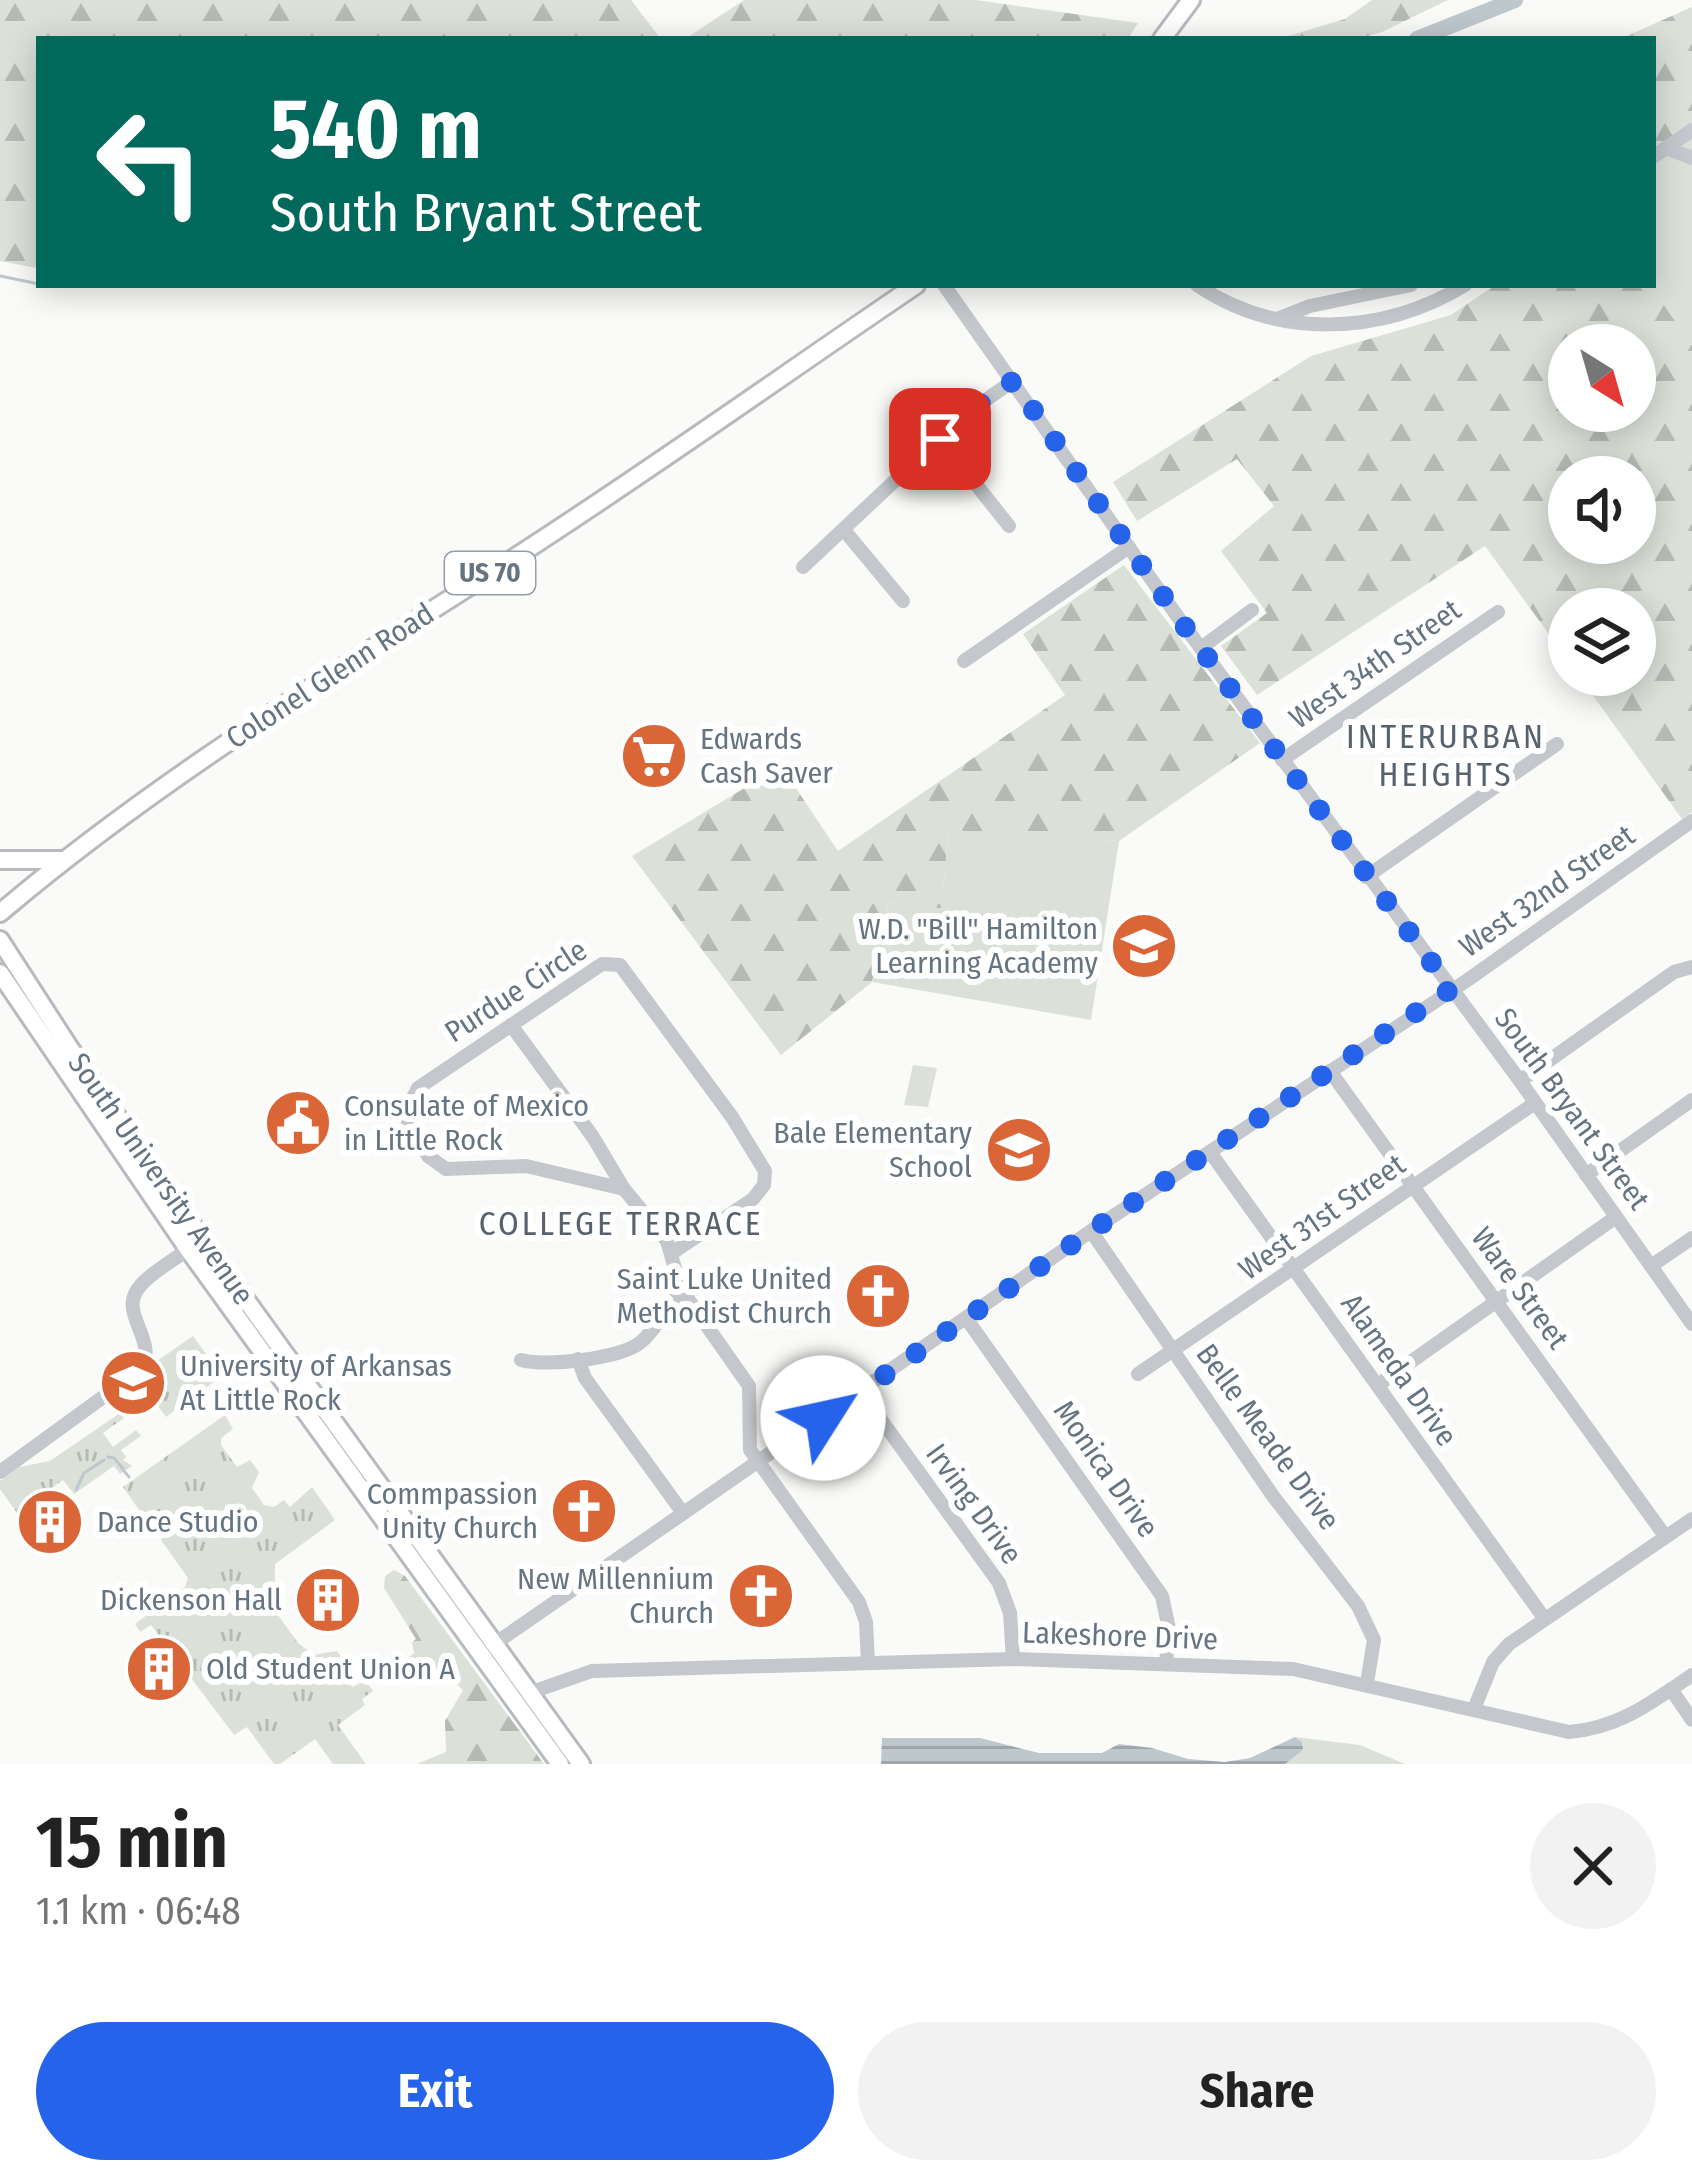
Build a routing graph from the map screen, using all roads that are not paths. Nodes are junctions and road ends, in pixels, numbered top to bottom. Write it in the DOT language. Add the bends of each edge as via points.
graph roads {
  1 [pos="1192,0"];
  2 [pos="1164,36"];
  3 [pos="1692,130"];
  4 [pos="1659,153"];
  5 [pos="1692,158"];
  6 [pos="912,288"];
  7 [pos="946,288"];
  8 [pos="1203,288"];
  9 [pos="1397,288"];
  10 [pos="1459,288"];
  11 [pos="1277,320"];
  12 [pos="1013,381"];
  13 [pos="940,439"];
  14 [pos="1009,526"];
  15 [pos="844,530"];
  16 [pos="1129,547"];
  17 [pos="803,567"];
  18 [pos="903,601"];
  19 [pos="1252,610"];
  20 [pos="1498,612"];
  21 [pos="1201,648"];
  22 [pos="964,661"];
  23 [pos="1557,744"];
  24 [pos="1282,760"];
  25 [pos="1692,821"];
  26 [pos="0,860"];
  27 [pos="64,860"];
  28 [pos="46,873"];
  29 [pos="1366,877"];
  30 [pos="0,895"];
  31 [pos="0,913"];
  32 [pos="0,940"];
  33 [pos="1692,967"];
  34 [pos="0,973"];
  35 [pos="1451,989"];
  36 [pos="511,1025"];
  37 [pos="1330,1071"];
  38 [pos="1520,1081"];
  39 [pos="1692,1100"];
  40 [pos="1534,1103"];
  41 [pos="1210,1152"];
  42 [pos="1586,1175"];
  43 [pos="1413,1186"];
  44 [pos="624,1190"];
  45 [pos="1616,1216"];
  46 [pos="1091,1231"];
  47 [pos="1692,1238"];
  48 [pos="188,1249"];
  49 [pos="672,1253"];
  50 [pos="1651,1266"];
  51 [pos="1295,1270"];
  52 [pos="681,1289"];
  53 [pos="1496,1302"];
  54 [pos="966,1318"];
  55 [pos="1692,1324"];
  56 [pos="1174,1353"];
  57 [pos="578,1359"];
  58 [pos="521,1360"];
  59 [pos="1138,1375"];
  60 [pos="1378,1385"];
  61 [pos="861,1392"];
  62 [pos="759,1462"];
  63 [pos="0,1472"];
  64 [pos="683,1513"];
  65 [pos="1692,1519"];
  66 [pos="1665,1537"];
  67 [pos="1544,1618"];
  68 [pos="488,1649"];
  69 [pos="1013,1659"];
  70 [pos="868,1663"];
  71 [pos="1166,1664"];
  72 [pos="1692,1675"];
  73 [pos="1367,1683"];
  74 [pos="1670,1690"];
  75 [pos="529,1693"];
  76 [pos="1474,1709"];
  77 [pos="1692,1720"];
  78 [pos="560,1764"];
  79 [pos="581,1764"];
  1 -- 2 [label="main road"];
  3 -- 4 [label="street"];
  4 -- 5 [label="street"];
  6 -- 27 [label="main road, Colonel Glenn Road / US 70"];
  7 -- 12 [label="street, South Bryant Street"];
  8 -- 11 [label="street"];
  9 -- 11 [label="street"];
  10 -- 11 [label="street" via="1370,321"];
  12 -- 13 [label="street"];
  12 -- 16 [label="street, South Bryant Street"];
  13 -- 14 [label="street"];
  13 -- 15 [label="street"];
  15 -- 17 [label="street"];
  15 -- 18 [label="street"];
  16 -- 21 [label="street, South Bryant Street"];
  16 -- 22 [label="street"];
  19 -- 21 [label="street"];
  20 -- 24 [label="street, West 34th Street"];
  21 -- 24 [label="street, South Bryant Street"];
  23 -- 29 [label="street"];
  24 -- 29 [label="street, South Bryant Street"];
  25 -- 35 [label="street, West 32nd Street"];
  26 -- 27 [label="main road"];
  27 -- 28 [label="main road, Colonel Glenn Road / US 70"];
  28 -- 30 [label="main road, Colonel Glenn Road / US 70"];
  28 -- 31 [label="main road, Colonel Glenn Road / US 70"];
  29 -- 35 [label="street, South Bryant Street"];
  32 -- 68 [label="main road, South University Avenue"];
  33 -- 38 [label="street"];
  34 -- 48 [label="main road, South University Avenue"];
  35 -- 37 [label="street, West 32nd Street"];
  35 -- 38 [label="street, South Bryant Street"];
  36 -- 44 [label="street"];
  36 -- 44 [label="street, Purdue Circle" via="412,1097 408,1124 428,1156 455,1171 526,1166"];
  36 -- 49 [label="street, Purdue Circle" via="602,964 620,965 732,1117 762,1161 764,1185"];
  37 -- 41 [label="street, West 32nd Street"];
  37 -- 43 [label="street, Ware Street"];
  38 -- 40 [label="street, South Bryant Street"];
  39 -- 42 [label="street"];
  40 -- 42 [label="street, South Bryant Street"];
  40 -- 43 [label="street, West 31st Street"];
  41 -- 46 [label="street, West 32nd Street"];
  41 -- 51 [label="street, Alameda Drive"];
  42 -- 45 [label="street, South Bryant Street"];
  43 -- 51 [label="street, West 31st Street"];
  43 -- 53 [label="street, Ware Street"];
  44 -- 49 [label="street"];
  45 -- 50 [label="street, South Bryant Street"];
  45 -- 53 [label="street"];
  46 -- 54 [label="street, West 32nd Street"];
  46 -- 56 [label="street, Belle Meade Drive"];
  47 -- 50 [label="street"];
  48 -- 63 [label="street" via="134,1296 148,1346 142,1368"];
  48 -- 68 [label="main road, South University Avenue"];
  49 -- 52 [label="street"];
  50 -- 55 [label="street, South Bryant Street"];
  51 -- 56 [label="street, West 31st Street"];
  51 -- 60 [label="street, Alameda Drive"];
  52 -- 57 [label="street" via="634,1347"];
  52 -- 62 [label="street" via="748,1387 749,1446"];
  53 -- 60 [label="street"];
  53 -- 66 [label="street, Ware Street"];
  54 -- 61 [label="street, West 32nd Street"];
  54 -- 71 [label="street, Monica Drive" via="1162,1596"];
  56 -- 59 [label="street, West 31st Street"];
  56 -- 73 [label="street, Belle Meade Drive" via="1358,1606 1374,1640"];
  57 -- 58 [label="street"];
  57 -- 64 [label="street"];
  60 -- 67 [label="street, Alameda Drive"];
  61 -- 62 [label="street, West 32nd Street"];
  61 -- 69 [label="street, Irving Drive" via="999,1583"];
  62 -- 64 [label="street, West 32nd Street"];
  62 -- 70 [label="street" via="859,1602"];
  64 -- 68 [label="street, West 32nd Street"];
  65 -- 66 [label="street"];
  66 -- 67 [label="street"];
  67 -- 76 [label="street" via="1493,1662"];
  68 -- 75 [label="main road, South University Avenue"];
  68 -- 78 [label="main road, South University Avenue"];
  69 -- 70 [label="street, Lakeshore Drive"];
  69 -- 71 [label="street, Lakeshore Drive"];
  70 -- 75 [label="street, Lakeshore Drive" via="592,1671"];
  71 -- 73 [label="street, Lakeshore Drive" via="1293,1669"];
  72 -- 74 [label="street, Lakeshore Drive"];
  73 -- 76 [label="street, Lakeshore Drive"];
  74 -- 76 [label="street, Lakeshore Drive" via="1629,1717 1587,1730 1555,1731"];
  74 -- 77 [label="street"];
  75 -- 79 [label="main road, South University Avenue"];
}
